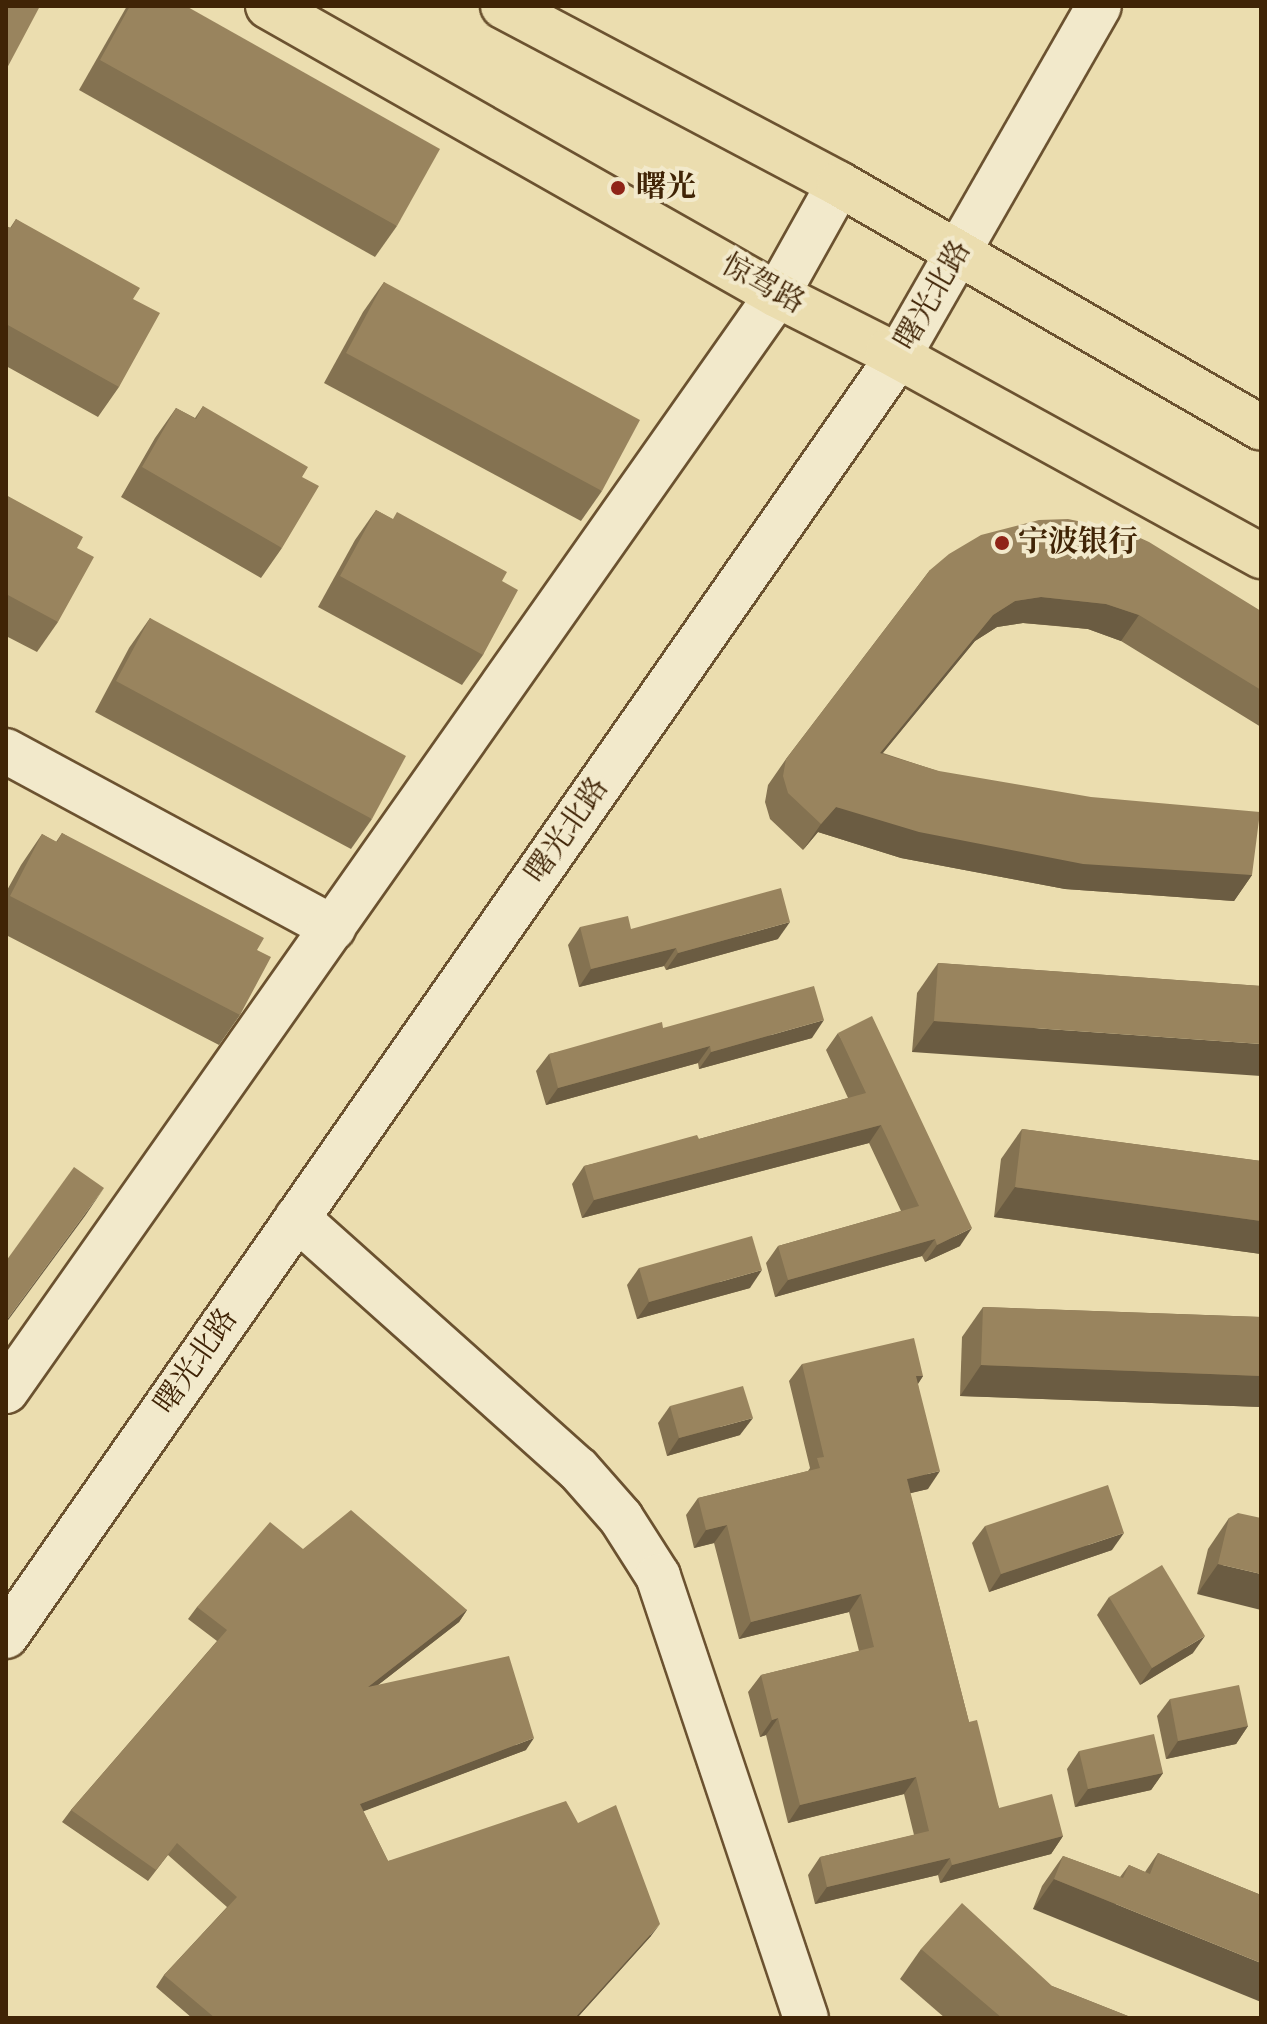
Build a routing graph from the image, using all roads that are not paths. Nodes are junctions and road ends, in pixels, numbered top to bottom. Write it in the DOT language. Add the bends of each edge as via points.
graph roads {
  1 [pos="268,6"];
  2 [pos="503,6"];
  3 [pos="1099,6"];
  4 [pos="839,184"];
  5 [pos="959,253"];
  6 [pos="777,295"];
  7 [pos="898,357"];
  8 [pos="1261,428"];
  9 [pos="1261,556"];
  10 [pos="6,751"];
  11 [pos="333,928"];
  12 [pos="297,1218"];
  13 [pos="6,1391"];
  14 [pos="6,1636"];
  15 [pos="806,2018"];
  1 -- 6 [label="main road, 惊驾路"];
  2 -- 4 [label="main road"];
  3 -- 5 [label="main road, 曙光北路"];
  4 -- 5 [label="main road"];
  4 -- 6 [label="main road"];
  5 -- 7 [label="main road, 曙光北路"];
  5 -- 8 [label="main road"];
  6 -- 7 [label="main road, 惊驾路"];
  6 -- 11 [label="main road"];
  7 -- 9 [label="main road, 惊驾路"];
  7 -- 12 [label="main road, 曙光北路"];
  10 -- 11 [label="main road"];
  11 -- 13 [label="main road"];
  12 -- 14 [label="main road, 曙光北路"];
  12 -- 15 [label="main road" via="578,1469 621,1518 658,1576"];
}
